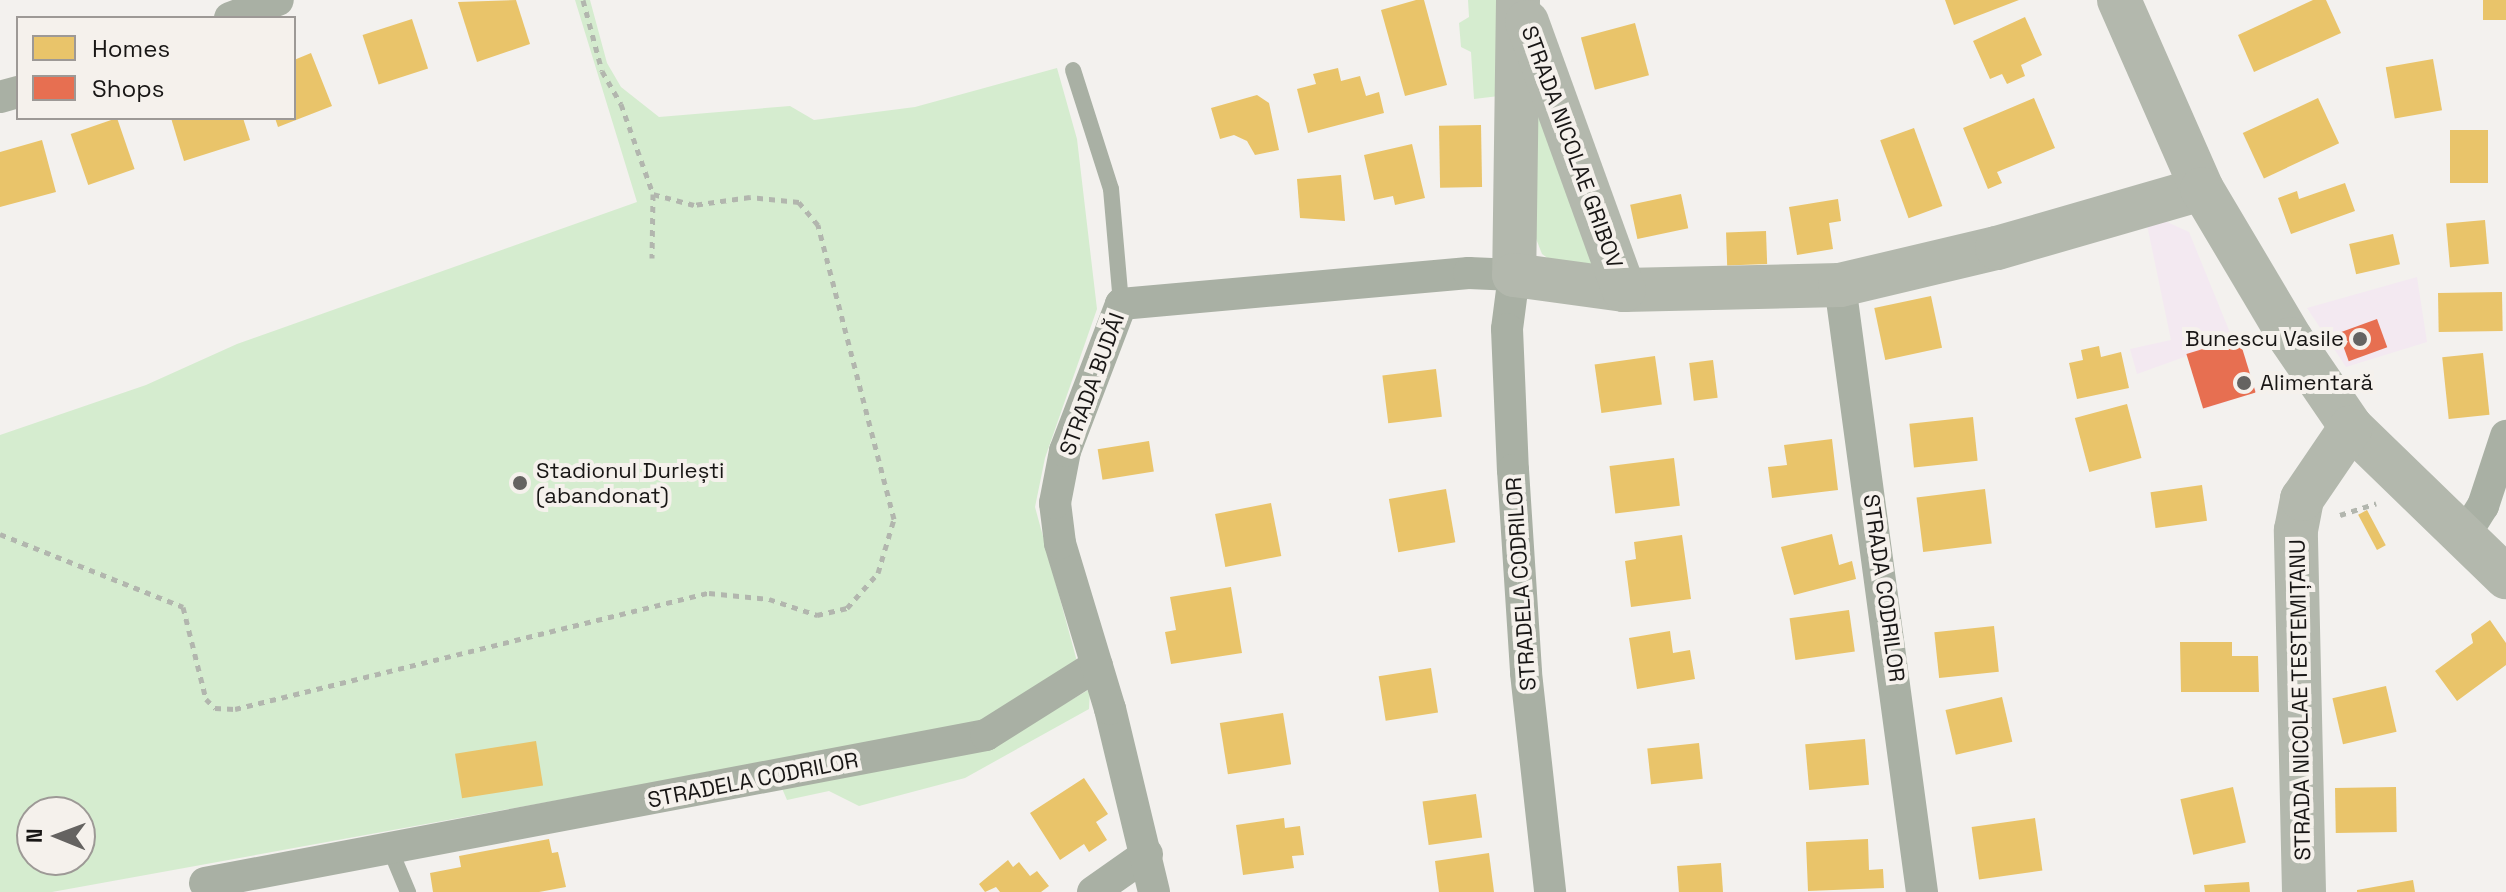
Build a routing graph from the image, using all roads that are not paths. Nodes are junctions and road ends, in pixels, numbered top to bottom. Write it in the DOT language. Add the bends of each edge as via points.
graph roads {
  1 [pos="278,0"];
  2 [pos="1518,0"];
  3 [pos="2119,0"];
  4 [pos="235,16"];
  5 [pos="1073,70"];
  6 [pos="2202,189"];
  7 [pos="1514,275"];
  8 [pos="1840,285"];
  9 [pos="1624,290"];
  10 [pos="1121,304"];
  11 [pos="2351,427"];
  12 [pos="2506,436"];
  13 [pos="2464,536"];
  14 [pos="2506,577"];
  15 [pos="1097,665"];
  16 [pos="390,849"];
  17 [pos="1147,854"];
  18 [pos="205,883"];
  19 [pos="408,892"];
  20 [pos="1093,892"];
  21 [pos="1154,892"];
  22 [pos="1550,892"];
  23 [pos="1922,892"];
  24 [pos="2304,892"];
  1 -- 4 [label="street"];
  2 -- 7 [label="street, STRADA NICOLAE GRIBOV"];
  2 -- 9 [label="street, STRADA NICOLAE GRIBOV"];
  3 -- 6 [label="street"];
  5 -- 10 [label="lane" via="1111,189"];
  6 -- 8 [label="street" via="1997,248"];
  6 -- 11 [label="street"];
  7 -- 9 [label="street, STRADA NICOLAE GRIBOV"];
  7 -- 10 [label="street, STRADA BUDĂI" via="1469,273"];
  7 -- 22 [label="street, STRADELA CODRILOR" via="1507,329 1513,470 1526,673"];
  8 -- 9 [label="street"];
  8 -- 23 [label="street, STRADA CODRILOR"];
  10 -- 15 [label="street, STRADA BUDĂI" via="1065,451 1055,503 1060,543"];
  11 -- 13 [label="street"];
  11 -- 24 [label="street, STRADA NICOLAE TESTEMIȚANU" via="2302,499 2296,530"];
  12 -- 13 [label="street" via="2483,506"];
  13 -- 14 [label="street"];
  15 -- 16 [label="street, STRADELA CODRILOR" via="986,735"];
  15 -- 17 [label="street, STRADA BUDĂI"];
  16 -- 18 [label="street, STRADELA CODRILOR"];
  16 -- 19 [label="lane"];
  17 -- 20 [label="street"];
  17 -- 21 [label="street, STRADA BUDĂI"];
}
